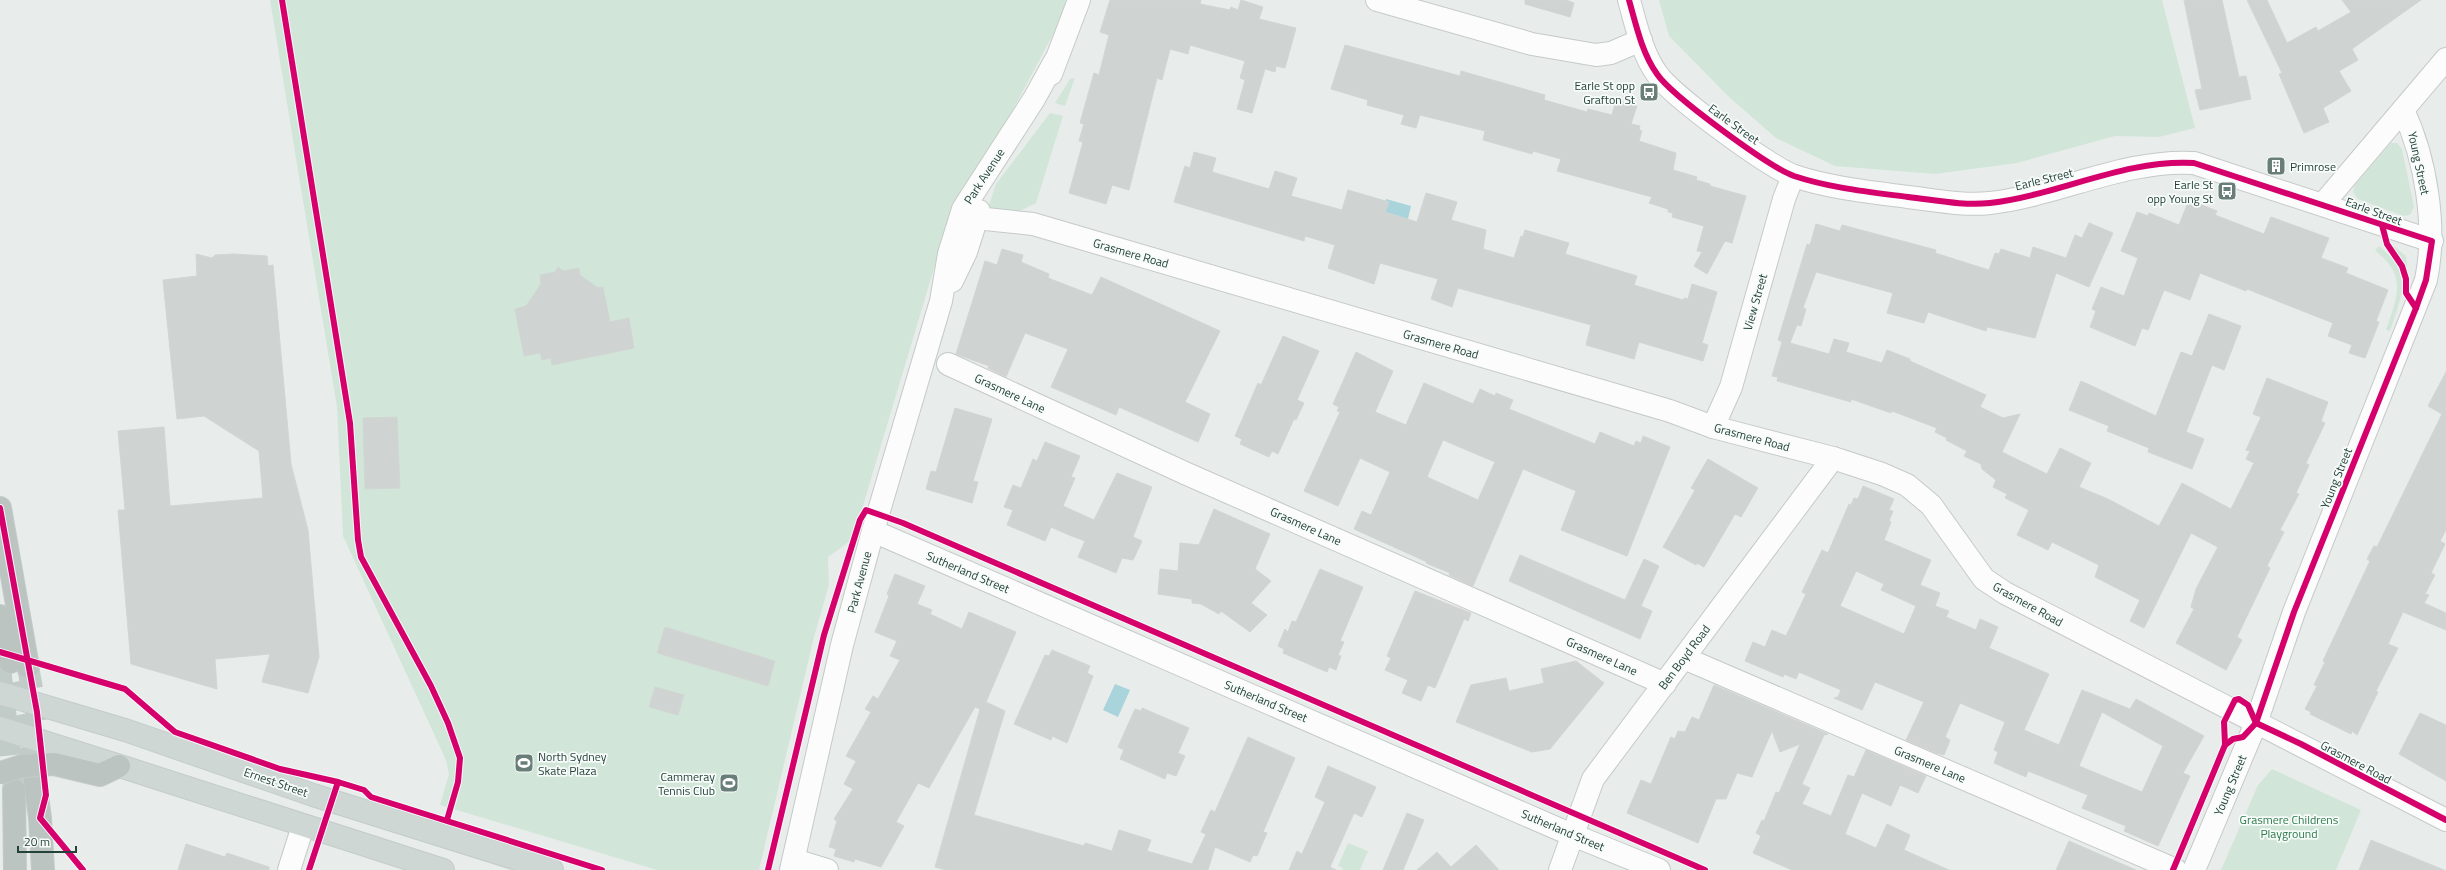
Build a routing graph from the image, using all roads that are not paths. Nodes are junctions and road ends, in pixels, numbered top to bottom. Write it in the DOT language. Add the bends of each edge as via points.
graph roads {
  1 [pos="1079,0"];
  2 [pos="1377,0"];
  3 [pos="1629,0"];
  4 [pos="1641,40"];
  5 [pos="2446,59"];
  6 [pos="1055,62"];
  7 [pos="2403,110"];
  8 [pos="1793,176"];
  9 [pos="2323,204"];
  10 [pos="976,218"];
  11 [pos="2432,241"];
  12 [pos="941,302"];
  13 [pos="948,364"];
  14 [pos="1713,427"];
  15 [pos="1833,458"];
  16 [pos="0,508"];
  17 [pos="873,531"];
  18 [pos="0,616"];
  19 [pos="1684,658"];
  20 [pos="1665,684"];
  21 [pos="0,693"];
  22 [pos="2256,723"];
  23 [pos="0,728"];
  24 [pos="122,767"];
  25 [pos="0,773"];
  26 [pos="39,781"];
  27 [pos="14,790"];
  28 [pos="313,794"];
  29 [pos="2446,820"];
  30 [pos="303,826"];
  31 [pos="1572,835"];
  32 [pos="792,867"];
  33 [pos="15,870"];
  34 [pos="43,870"];
  35 [pos="289,870"];
  36 [pos="444,870"];
  37 [pos="552,870"];
  38 [pos="827,870"];
  39 [pos="1560,870"];
  40 [pos="1659,870"];
  41 [pos="2176,870"];
  42 [pos="2194,870"];
  1 -- 6 [label="street, Park Avenue"];
  2 -- 4 [label="street" via="1532,44 1596,55 1611,53"];
  3 -- 4 [label="street, Earle Street"];
  4 -- 8 [label="street, Earle Street" via="1657,75 1676,95 1717,126"];
  5 -- 7 [label="street, Young Street"];
  6 -- 10 [label="street, Park Avenue" via="1042,98 984,199"];
  6 -- 12 [label="street, Park Avenue" via="963,209 948,254"];
  7 -- 9 [label="street, Young Street"];
  7 -- 11 [label="street, Young Street" via="2413,131 2420,161"];
  8 -- 9 [label="street, Earle Street" via="1876,193 1974,204 2002,201 2142,166 2171,162 2194,163"];
  8 -- 14 [label="street, View Street" via="1784,199 1731,387"];
  9 -- 11 [label="street, Earle Street"];
  10 -- 12 [label="street, Park Avenue" via="966,252"];
  10 -- 14 [label="street, Grasmere Road" via="1033,224 1663,409"];
  11 -- 22 [label="street, Young Street" via="2426,280 2416,308 2294,612"];
  12 -- 17 [label="street, Park Avenue"];
  13 -- 20 [label="street, Grasmere Lane" via="1187,474"];
  14 -- 15 [label="street, Grasmere Road"];
  15 -- 19 [label="street, Ben Boyd Road"];
  15 -- 22 [label="street, Grasmere Road" via="1907,485 1931,505 1984,579 2005,593"];
  16 -- 18 [label="highway" via="19,664"];
  17 -- 31 [label="street, Sutherland Street"];
  17 -- 32 [label="street, Park Avenue" via="842,645"];
  19 -- 20 [label="street, Ben Boyd Road"];
  19 -- 41 [label="street, Grasmere Lane"];
  20 -- 31 [label="street, Ben Boyd Road" via="1593,779"];
  21 -- 28 [label="main road, Ernest Street, bridge" via="125,730"];
  22 -- 29 [label="street, Grasmere Road"];
  22 -- 42 [label="street, Young Street"];
  23 -- 24 [label="main road, bridge"];
  24 -- 25 [label="highway, bridge" via="100,775 54,764 22,766"];
  24 -- 30 [label="main road"];
  26 -- 34 [label="highway" via="46,795 40,818"];
  27 -- 33 [label="highway"];
  28 -- 30 [label="main road"];
  28 -- 37 [label="main road, Ernest Street"];
  30 -- 35 [label="street"];
  30 -- 36 [label="main road"];
  31 -- 39 [label="street, Ben Boyd Road"];
  31 -- 40 [label="street, Sutherland Street"];
  32 -- 38 [label="street"];
}
